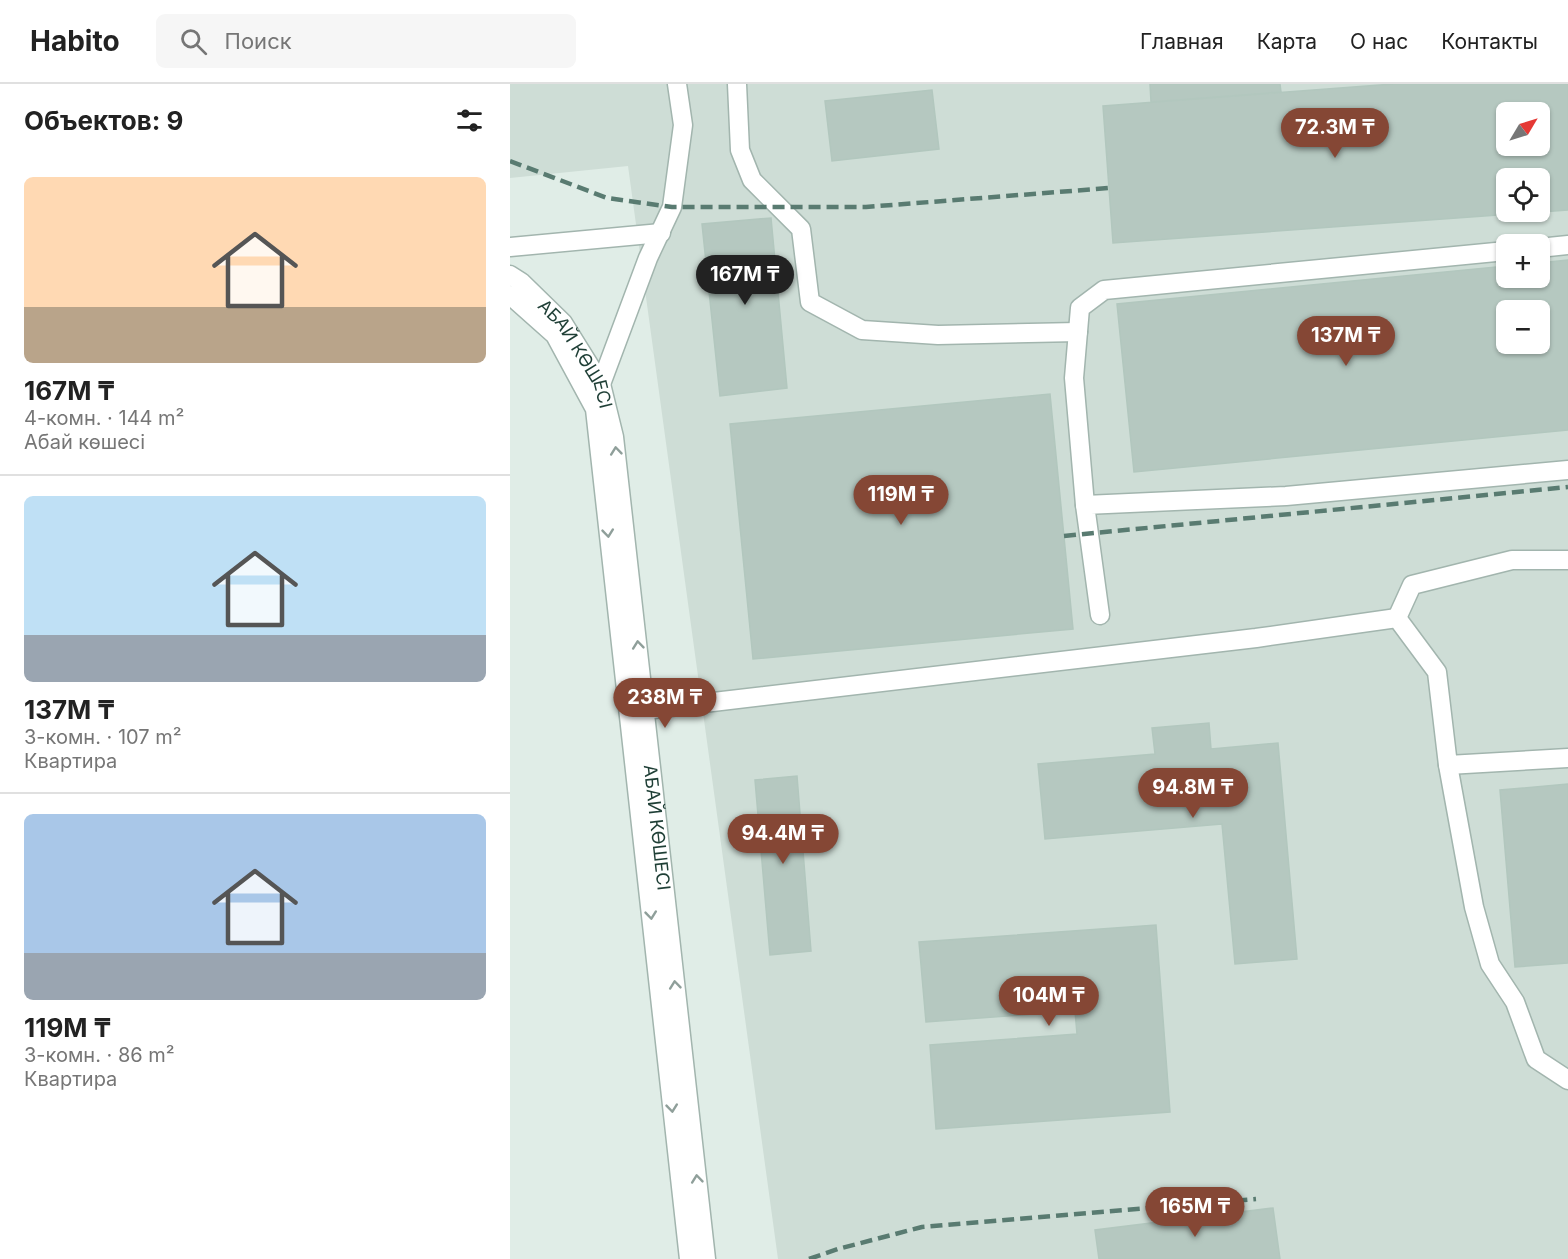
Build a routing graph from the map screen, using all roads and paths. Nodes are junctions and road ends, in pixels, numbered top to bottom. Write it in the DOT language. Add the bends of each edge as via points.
graph roads {
  1 [pos="677,84"];
  2 [pos="737,84"];
  3 [pos="661,233"];
  4 [pos="1568,245"];
  5 [pos="510,247"];
  6 [pos="1550,247"];
  7 [pos="1496,252"];
  8 [pos="510,275"];
  9 [pos="510,295"];
  10 [pos="1078,332"];
  11 [pos="601,384"];
  12 [pos="1568,470"];
  13 [pos="1085,505"];
  14 [pos="1568,560"];
  15 [pos="1100,615"];
  16 [pos="1397,618"];
  17 [pos="645,710"];
  18 [pos="1568,758"];
  19 [pos="1448,765"];
  20 [pos="1568,1080"];
  21 [pos="688,1253"];
  22 [pos="706,1259"];
  1 -- 3 [label="street" via="683,124 672,207"];
  2 -- 10 [label="street" via="740,150 752,180 801,229 810,302 862,330 938,335"];
  3 -- 5 [label="street"];
  3 -- 11 [label="street"];
  4 -- 6 [label="street"];
  7 -- 10 [label="street" via="1104,290 1080,308"];
  8 -- 11 [label="street, АБАЙ КӨШЕСІ" via="563,322"];
  9 -- 21 [label="street, АБАЙ КӨШЕСІ, one-way" via="555,335 595,409"];
  10 -- 13 [label="street" via="1074,378"];
  17 -- 11 [label="street, АБАЙ КӨШЕСІ, one-way" via="614,437"];
  12 -- 13 [label="street" via="1286,496"];
  13 -- 15 [label="street"];
  14 -- 16 [label="street" via="1512,560 1412,585"];
  16 -- 17 [label="street" via="1244,640"];
  16 -- 19 [label="street" via="1437,672"];
  22 -- 17 [label="street, АБАЙ КӨШЕСІ, one-way"];
  18 -- 19 [label="street"];
  19 -- 20 [label="street" via="1474,907 1490,964 1515,1002 1536,1059"];
}
